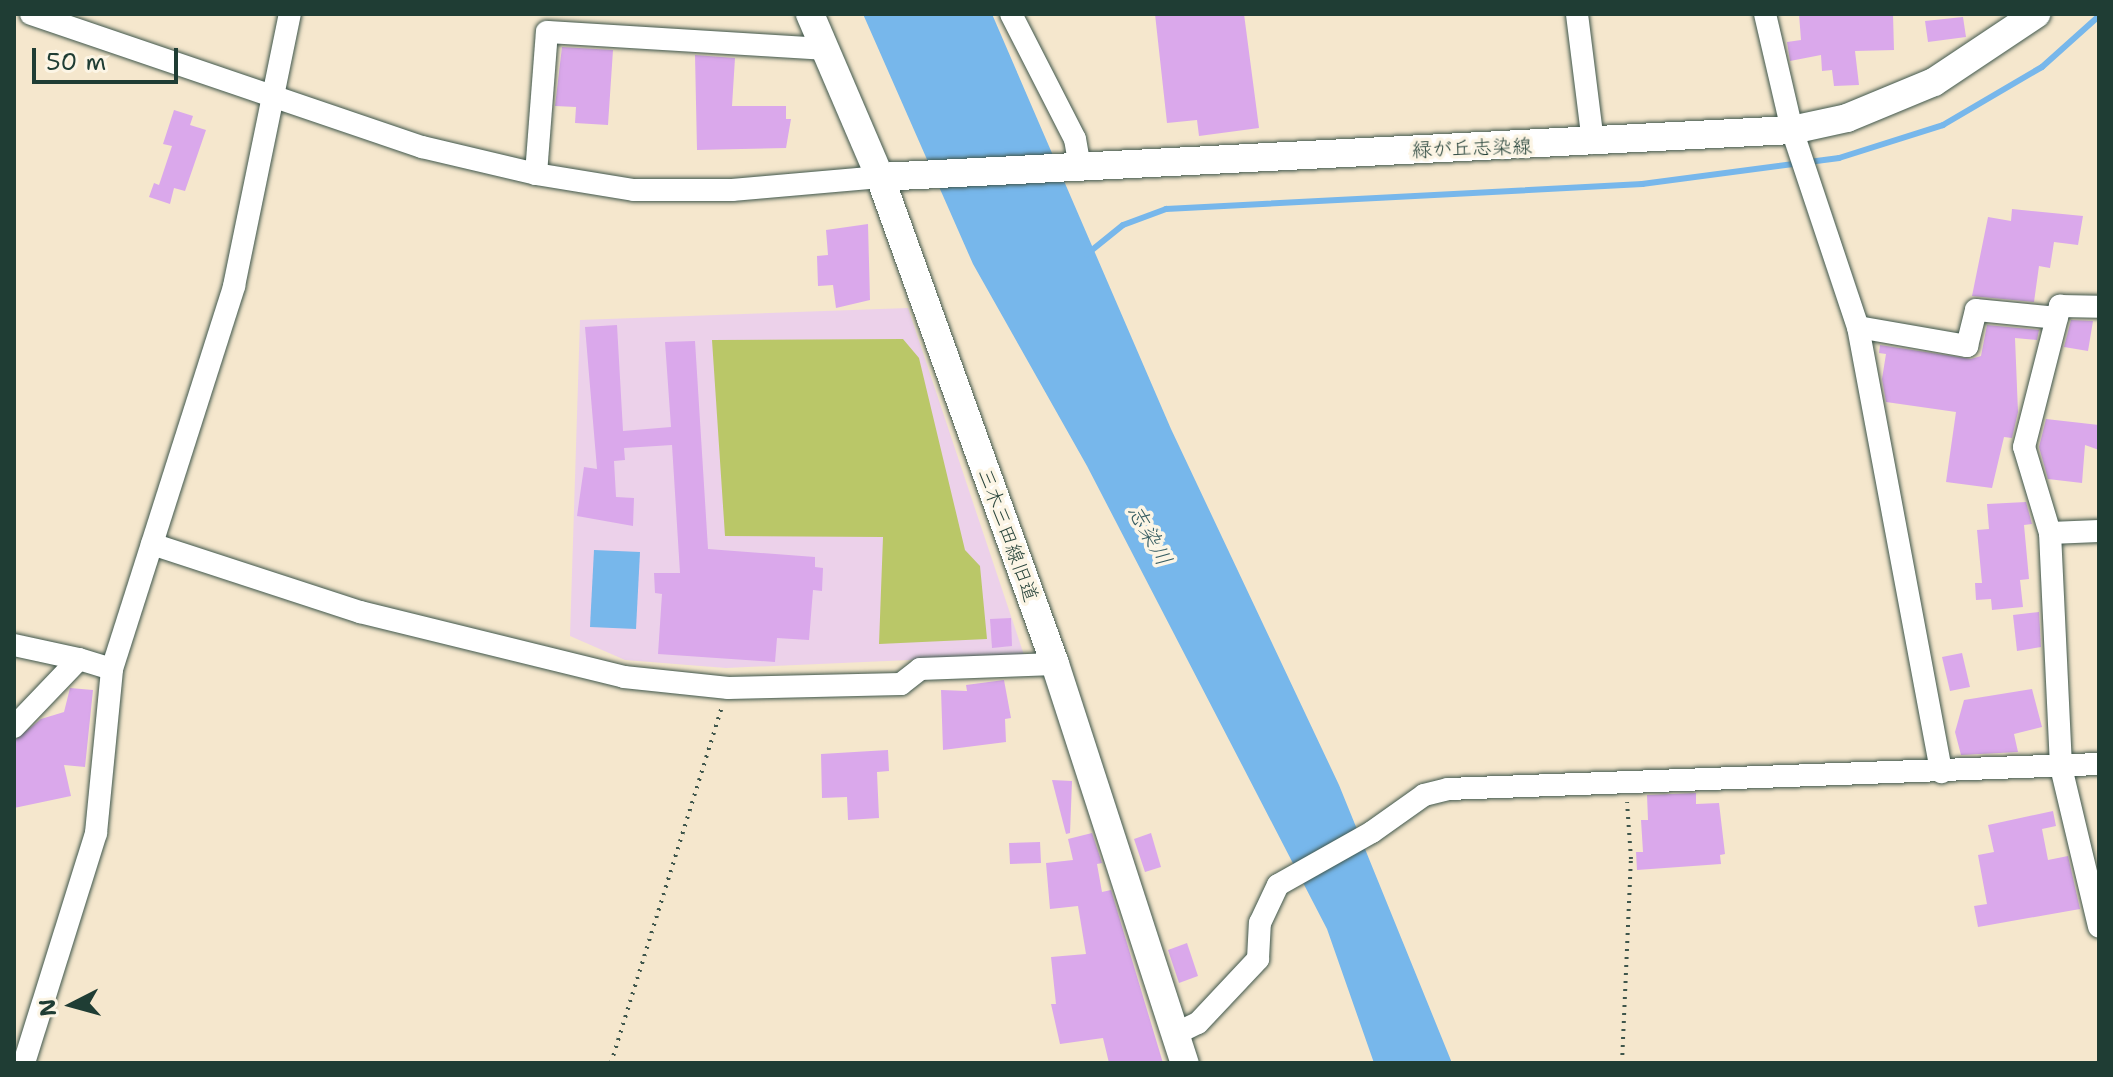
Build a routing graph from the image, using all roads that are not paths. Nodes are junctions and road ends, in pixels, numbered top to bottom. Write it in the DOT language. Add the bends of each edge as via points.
graph roads {
  1 [pos="31,14"];
  2 [pos="290,14"];
  3 [pos="810,14"];
  4 [pos="1011,14"];
  5 [pos="1577,14"];
  6 [pos="1765,14"];
  7 [pos="2036,14"];
  8 [pos="824,49"];
  9 [pos="273,97"];
  10 [pos="1792,130"];
  11 [pos="1593,143"];
  12 [pos="1080,167"];
  13 [pos="536,174"];
  14 [pos="880,177"];
  15 [pos="2099,307"];
  16 [pos="2057,318"];
  17 [pos="1858,327"];
  18 [pos="2099,531"];
  19 [pos="2050,533"];
  20 [pos="152,544"];
  21 [pos="14,645"];
  22 [pos="79,659"];
  23 [pos="1055,664"];
  24 [pos="112,669"];
  25 [pos="14,727"];
  26 [pos="2099,764"];
  27 [pos="2061,767"];
  28 [pos="1941,772"];
  29 [pos="2099,927"];
  30 [pos="1175,1034"];
  31 [pos="24,1063"];
  32 [pos="1185,1063"];
  1 -- 9 [label="street"];
  2 -- 9 [label="street"];
  3 -- 8 [label="street, 三木三田線旧道"];
  4 -- 12 [label="street" via="1075,139"];
  5 -- 11 [label="street"];
  6 -- 10 [label="street"];
  7 -- 10 [label="street, 緑が丘志染線" via="1934,82 1847,118"];
  8 -- 13 [label="street" via="547,32"];
  8 -- 14 [label="street, 三木三田線旧道"];
  9 -- 13 [label="street" via="422,147"];
  9 -- 20 [label="street" via="234,286"];
  10 -- 11 [label="street, 緑が丘志染線"];
  10 -- 17 [label="street"];
  11 -- 12 [label="street, 緑が丘志染線"];
  12 -- 14 [label="street, 緑が丘志染線"];
  13 -- 14 [label="street" via="634,190 732,190"];
  14 -- 23 [label="street, 三木三田線旧道"];
  15 -- 16 [label="street" via="2060,306"];
  16 -- 17 [label="street" via="1976,310 1967,346"];
  16 -- 19 [label="street" via="2024,447"];
  17 -- 28 [label="street"];
  18 -- 19 [label="street"];
  19 -- 27 [label="street"];
  20 -- 23 [label="street" via="372,615 624,677 728,688 901,684 920,669"];
  20 -- 24 [label="street"];
  21 -- 22 [label="street"];
  22 -- 24 [label="street"];
  22 -- 25 [label="street"];
  23 -- 30 [label="street, 三木三田線旧道"];
  24 -- 31 [label="street" via="96,833"];
  26 -- 27 [label="street"];
  27 -- 28 [label="street"];
  27 -- 29 [label="street"];
  28 -- 30 [label="street" via="1713,777 1626,785 1448,789 1424,795 1372,832 1278,885 1260,923 1258,959 1198,1023"];
  30 -- 32 [label="street, 三木三田線旧道"];
}
